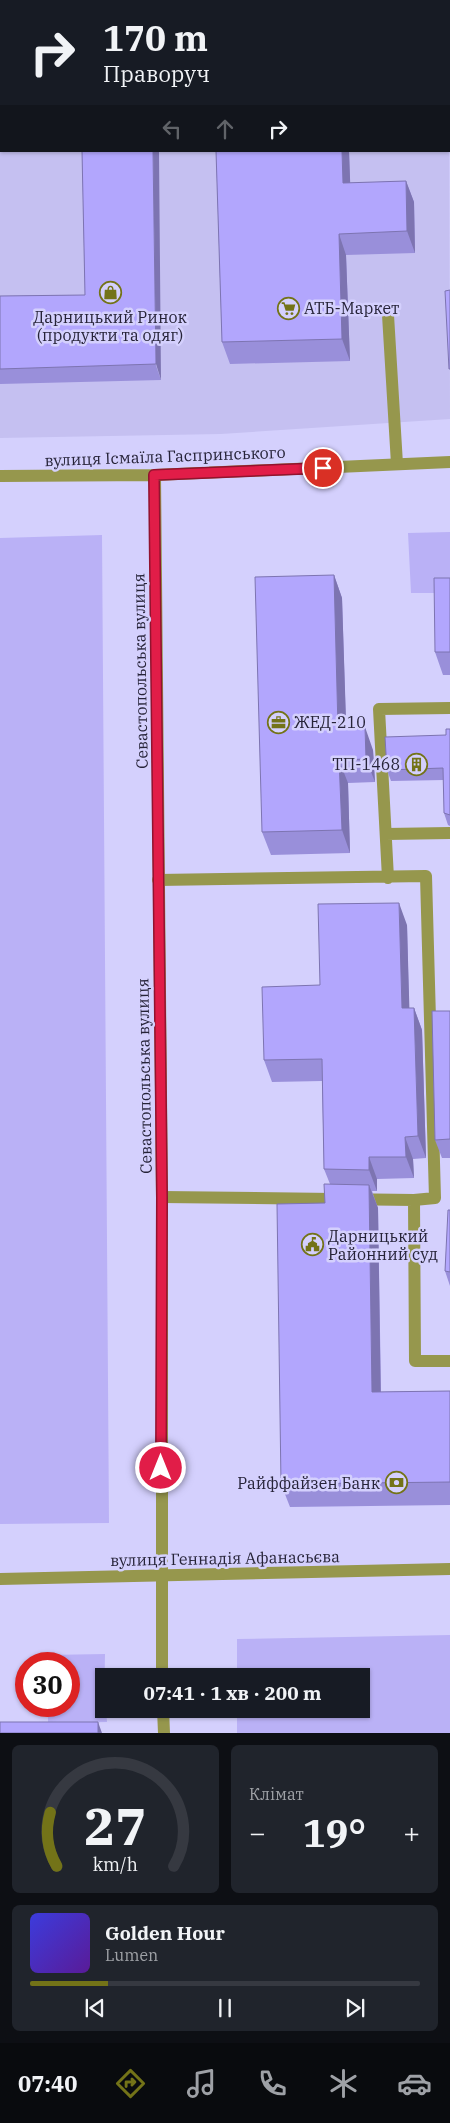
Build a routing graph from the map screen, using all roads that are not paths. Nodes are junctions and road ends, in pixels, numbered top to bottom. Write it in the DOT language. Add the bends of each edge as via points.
graph roads {
  1 [pos="388,315"];
  2 [pos="450,462"];
  3 [pos="397,464"];
  4 [pos="154,475"];
  5 [pos="0,476"];
  6 [pos="450,708"];
  7 [pos="450,833"];
  8 [pos="386,834"];
  9 [pos="388,878"];
  10 [pos="158,880"];
  11 [pos="162,1197"];
  12 [pos="414,1200"];
  13 [pos="450,1361"];
  14 [pos="450,1569"];
  15 [pos="162,1575"];
  16 [pos="0,1579"];
  17 [pos="162,1668"];
  18 [pos="163,1718"];
  19 [pos="164,1733"];
  1 -- 3 [label="street"];
  2 -- 3 [label="street, вулиця Ісмаїла Гаспринського"];
  3 -- 4 [label="street, вулиця Ісмаїла Гаспринського"];
  4 -- 5 [label="street, вулиця Ісмаїла Гаспринського"];
  4 -- 10 [label="street, Севастопольська вулиця"];
  6 -- 8 [label="street" via="379,709"];
  7 -- 8 [label="street"];
  8 -- 9 [label="street"];
  9 -- 10 [label="street"];
  9 -- 12 [label="street" via="426,876 436,1198"];
  10 -- 11 [label="street, Севастопольська вулиця"];
  11 -- 12 [label="street"];
  11 -- 15 [label="street, Севастопольська вулиця"];
  12 -- 13 [label="street" via="415,1361"];
  14 -- 15 [label="street, вулиця Геннадія Афанасьєва"];
  15 -- 16 [label="street, вулиця Геннадія Афанасьєва"];
  15 -- 17 [label="street, Севастопольська вулиця"];
  18 -- 19 [label="street"];
}
